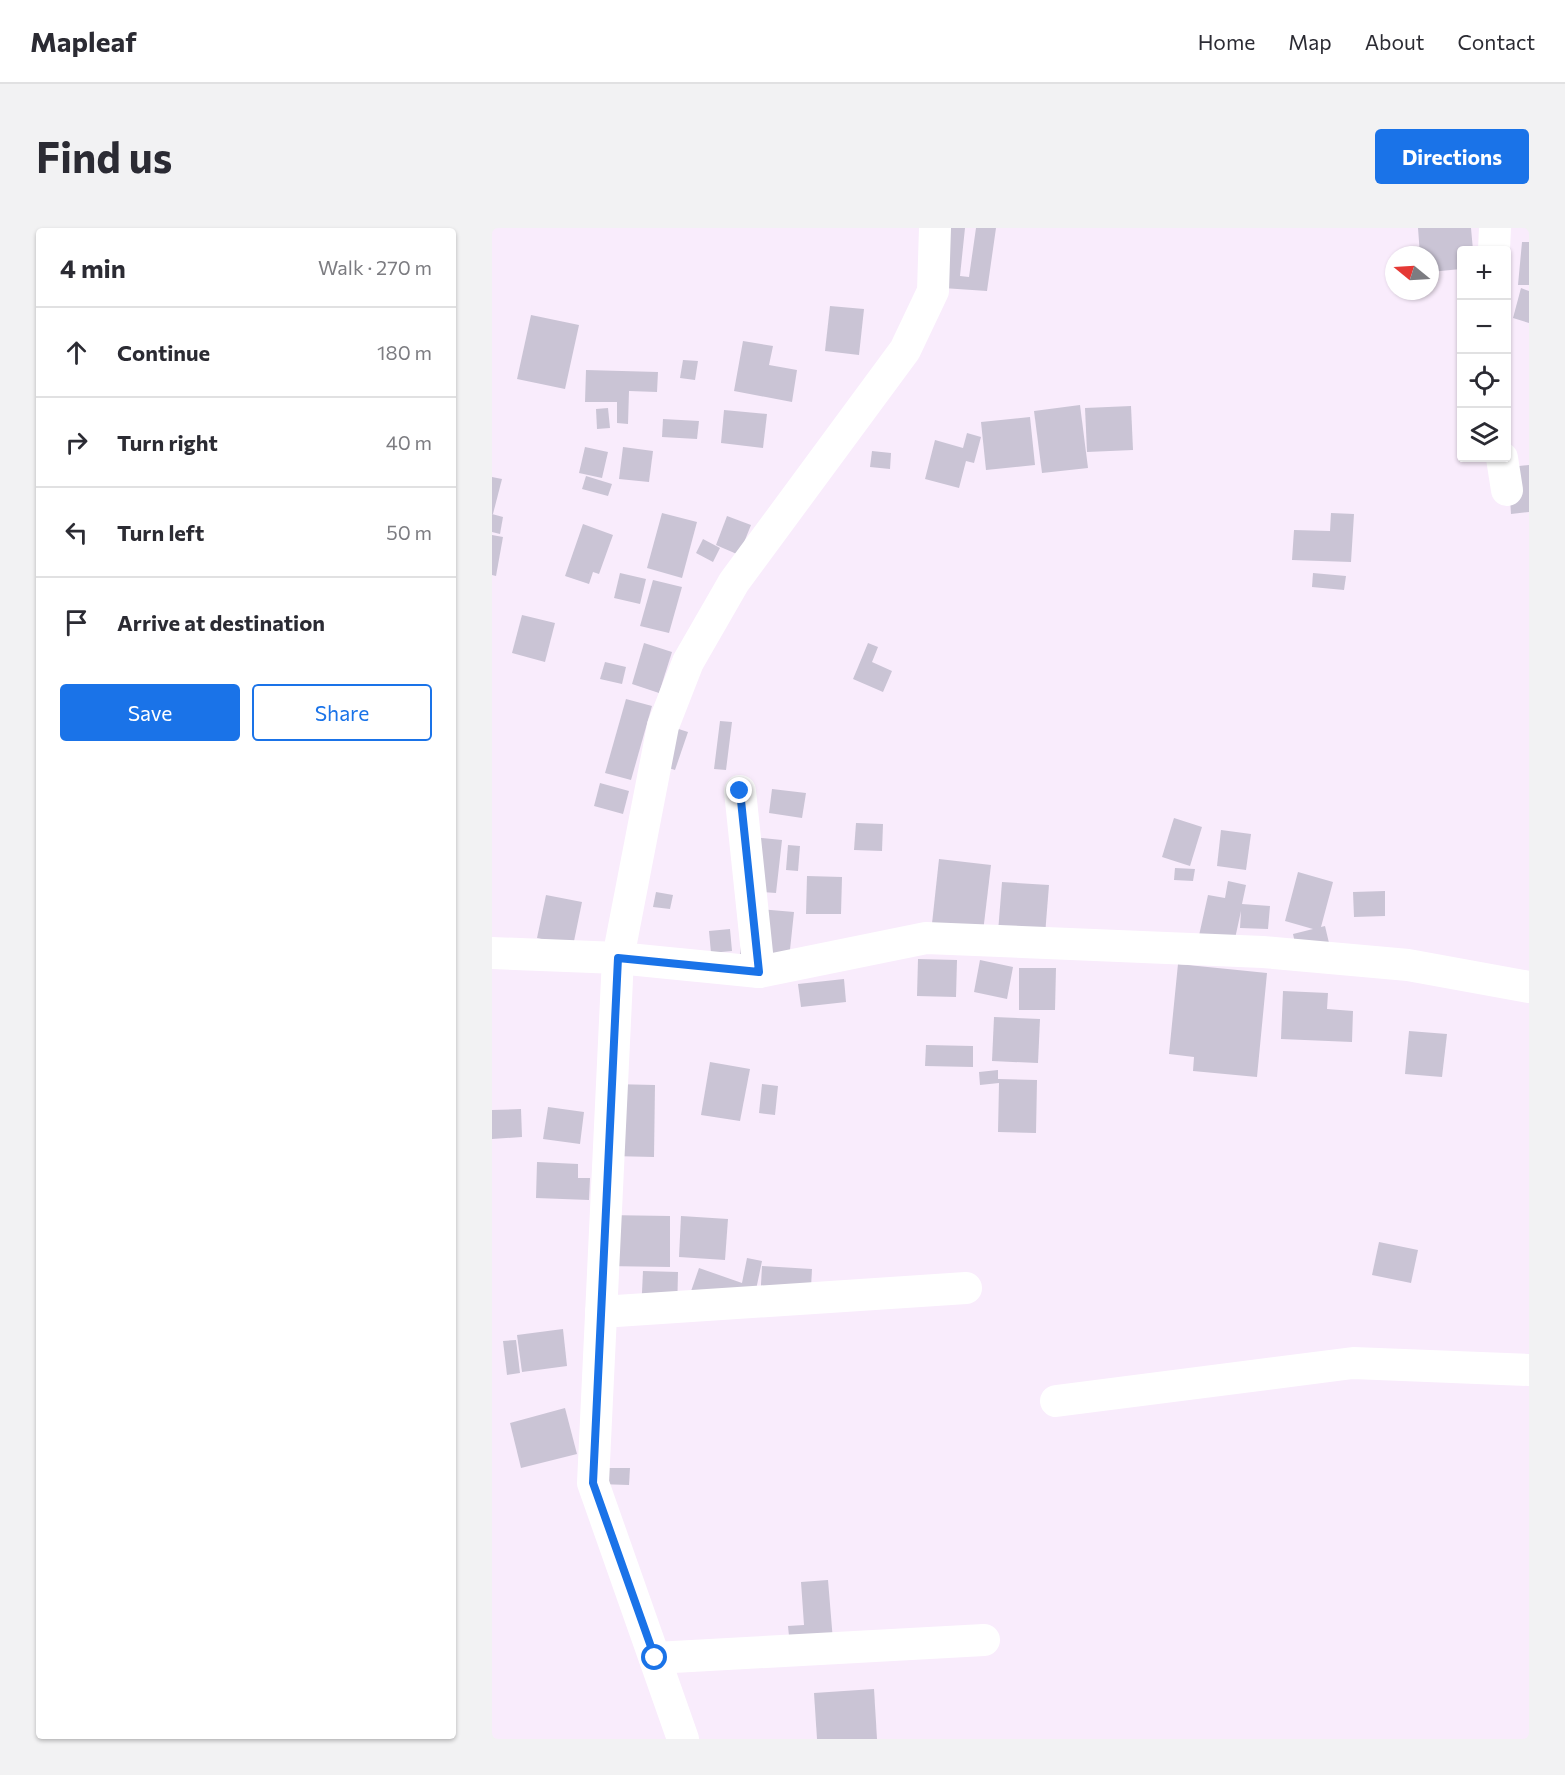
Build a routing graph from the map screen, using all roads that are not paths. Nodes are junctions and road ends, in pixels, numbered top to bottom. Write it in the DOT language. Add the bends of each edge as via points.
graph roads {
  1 [pos="935,228"];
  2 [pos="1495,228"];
  3 [pos="1494,246"];
  4 [pos="1503,462"];
  5 [pos="1507,490"];
  6 [pos="740,791"];
  7 [pos="492,953"];
  8 [pos="618,958"];
  9 [pos="759,972"];
  10 [pos="1529,987"];
  11 [pos="966,1288"];
  12 [pos="601,1312"];
  13 [pos="1529,1370"];
  14 [pos="1056,1401"];
  15 [pos="984,1640"];
  16 [pos="655,1658"];
  17 [pos="683,1739"];
  1 -- 8 [label="street" via="933,291 905,350 734,582 688,662 663,726"];
  2 -- 3 [label="street"];
  4 -- 5 [label="street"];
  6 -- 9 [label="street"];
  7 -- 8 [label="street"];
  8 -- 9 [label="street"];
  8 -- 12 [label="street"];
  9 -- 10 [label="street" via="926,938 1263,952 1408,965"];
  11 -- 12 [label="street"];
  12 -- 16 [label="street" via="593,1483"];
  13 -- 14 [label="street" via="1353,1363"];
  15 -- 16 [label="street"];
  16 -- 17 [label="street"];
}
